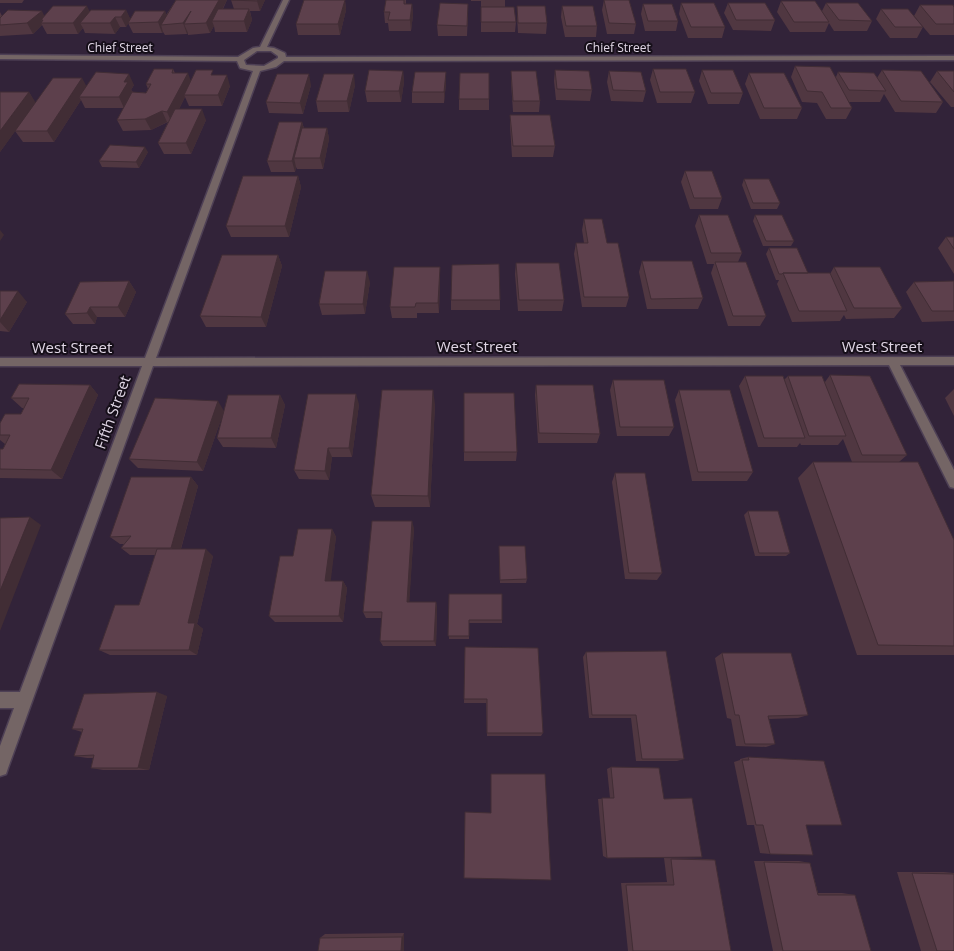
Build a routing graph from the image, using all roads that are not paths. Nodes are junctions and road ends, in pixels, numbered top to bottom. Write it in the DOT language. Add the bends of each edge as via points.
graph roads {
  1 [pos="286,0"];
  2 [pos="263,48"];
  3 [pos="0,57"];
  4 [pos="954,58"];
  5 [pos="240,59"];
  6 [pos="282,59"];
  7 [pos="257,69"];
  8 [pos="892,360"];
  9 [pos="148,361"];
  10 [pos="954,361"];
  11 [pos="0,362"];
  12 [pos="954,483"];
  13 [pos="0,700"];
  14 [pos="24,700"];
  15 [pos="0,768"];
  1 -- 2 [label="street"];
  2 -- 5 [label="street" via="248,52"];
  2 -- 6 [label="street" via="278,51"];
  3 -- 5 [label="street, Chief Street"];
  4 -- 6 [label="street, Chief Street"];
  5 -- 7 [label="street" via="242,66"];
  6 -- 7 [label="street" via="275,65"];
  7 -- 9 [label="street, Fifth Street"];
  8 -- 9 [label="street, West Street"];
  8 -- 10 [label="street, West Street"];
  8 -- 12 [label="street"];
  9 -- 11 [label="street, West Street"];
  9 -- 14 [label="street, Fifth Street"];
  13 -- 14 [label="street"];
  14 -- 15 [label="street, Fifth Street"];
}
